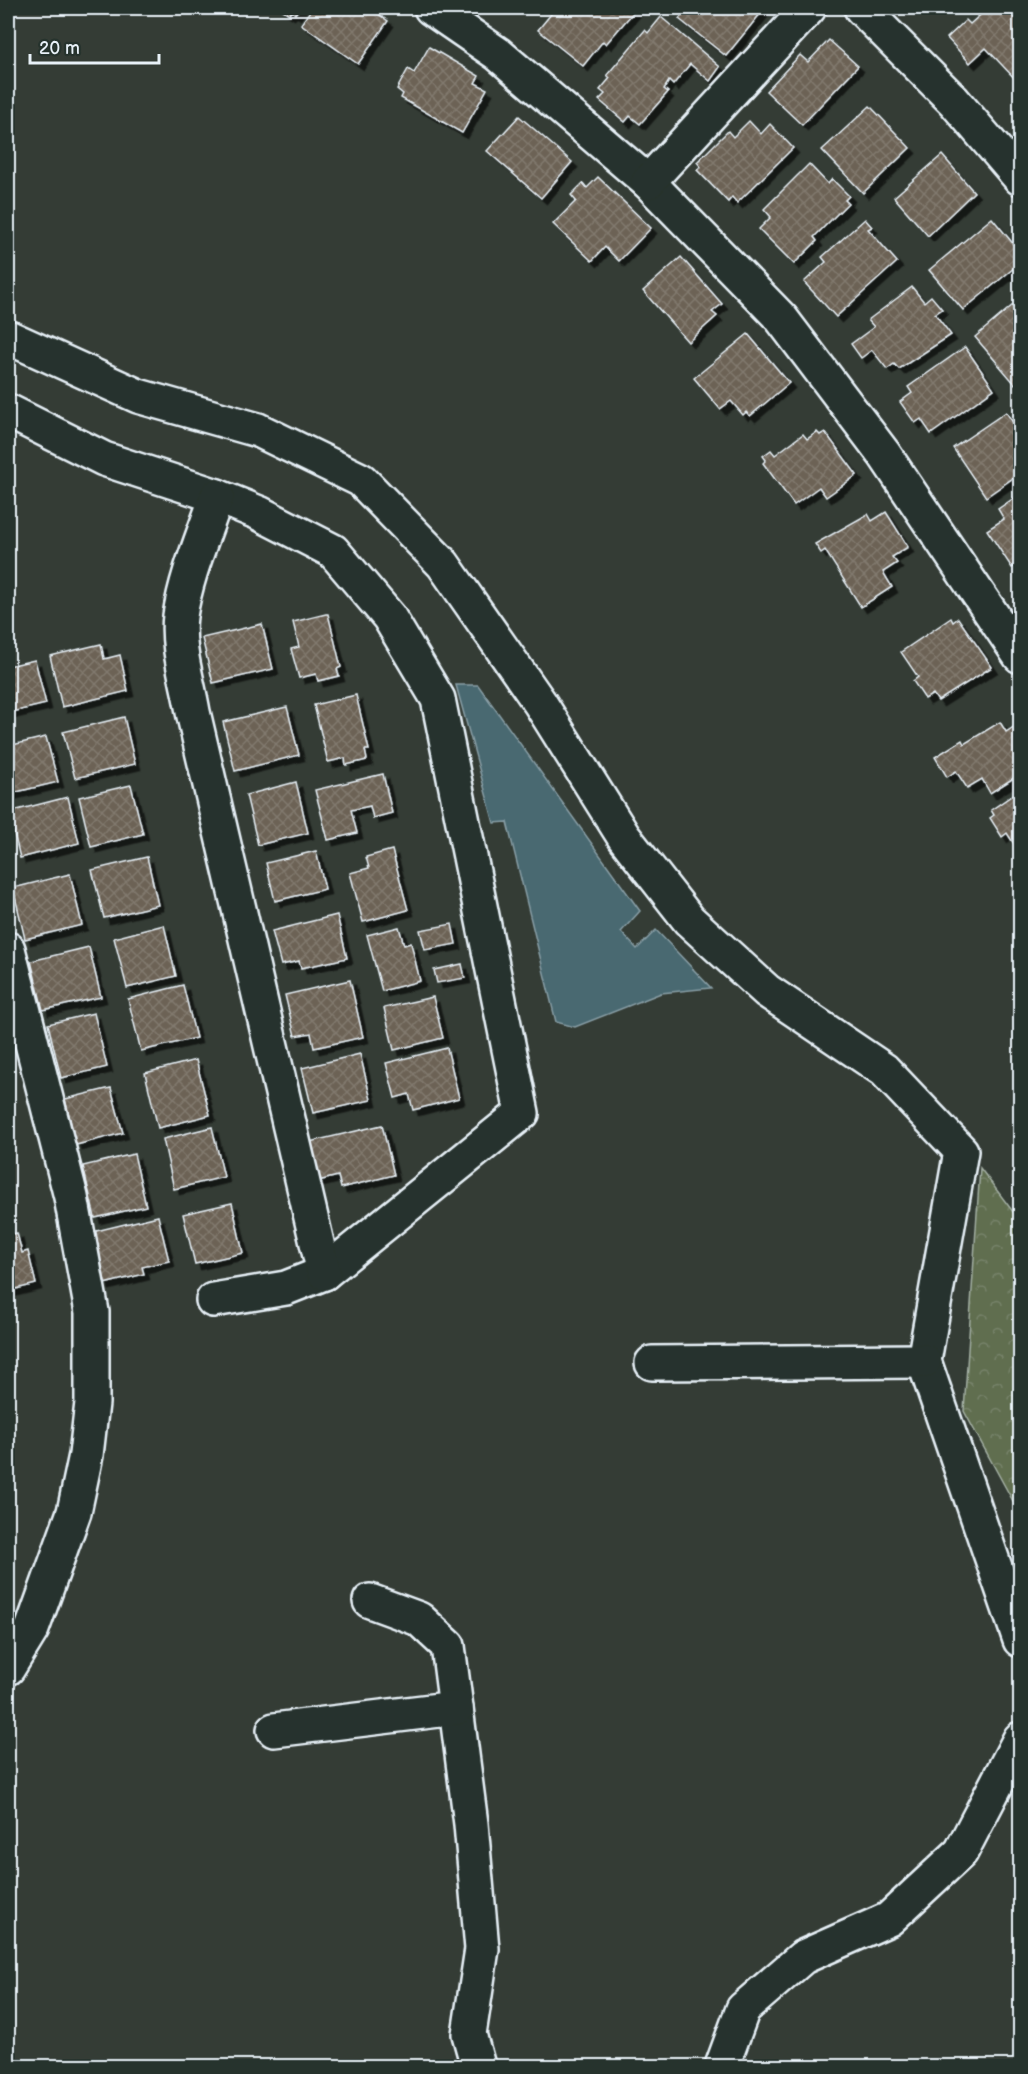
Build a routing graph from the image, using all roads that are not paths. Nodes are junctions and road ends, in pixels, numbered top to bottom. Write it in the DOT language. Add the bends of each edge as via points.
graph roads {
  1 [pos="431,8"];
  2 [pos="809,8"];
  3 [pos="861,8"];
  4 [pos="1020,178"];
  5 [pos="648,182"];
  6 [pos="8,336"];
  7 [pos="8,411"];
  8 [pos="218,496"];
  9 [pos="1020,656"];
  10 [pos="8,949"];
  11 [pos="17,1027"];
  12 [pos="324,1273"];
  13 [pos="213,1300"];
  14 [pos="924,1361"];
  15 [pos="652,1363"];
  16 [pos="370,1601"];
  17 [pos="1020,1640"];
  18 [pos="8,1668"];
  19 [pos="456,1708"];
  20 [pos="274,1730"];
  21 [pos="1020,1738"];
  22 [pos="478,2067"];
  23 [pos="722,2067"];
  1 -- 5 [label="street" via="498,54"];
  2 -- 5 [label="street"];
  3 -- 4 [label="street" via="954,101"];
  5 -- 9 [label="street" via="782,318 884,454"];
  6 -- 14 [label="street" via="138,396 258,430 362,480 443,564 540,703 624,837 689,920 767,991 884,1071 961,1151"];
  7 -- 8 [label="street" via="104,459"];
  8 -- 12 [label="street" via="190,572 180,635 193,712"];
  8 -- 12 [label="street" via="333,551 389,617 438,699 522,1113"];
  10 -- 11 [label="street"];
  11 -- 18 [label="street" via="71,1197 92,1312 92,1403 74,1512 32,1629"];
  12 -- 13 [label="street" via="286,1288"];
  14 -- 15 [label="street"];
  14 -- 17 [label="street"];
  16 -- 19 [label="street" via="419,1619 448,1646"];
  19 -- 20 [label="street"];
  19 -- 22 [label="street" via="482,1949 469,2034"];
  21 -- 23 [label="street" via="961,1852 889,1919 803,1957 743,2009"];
}
